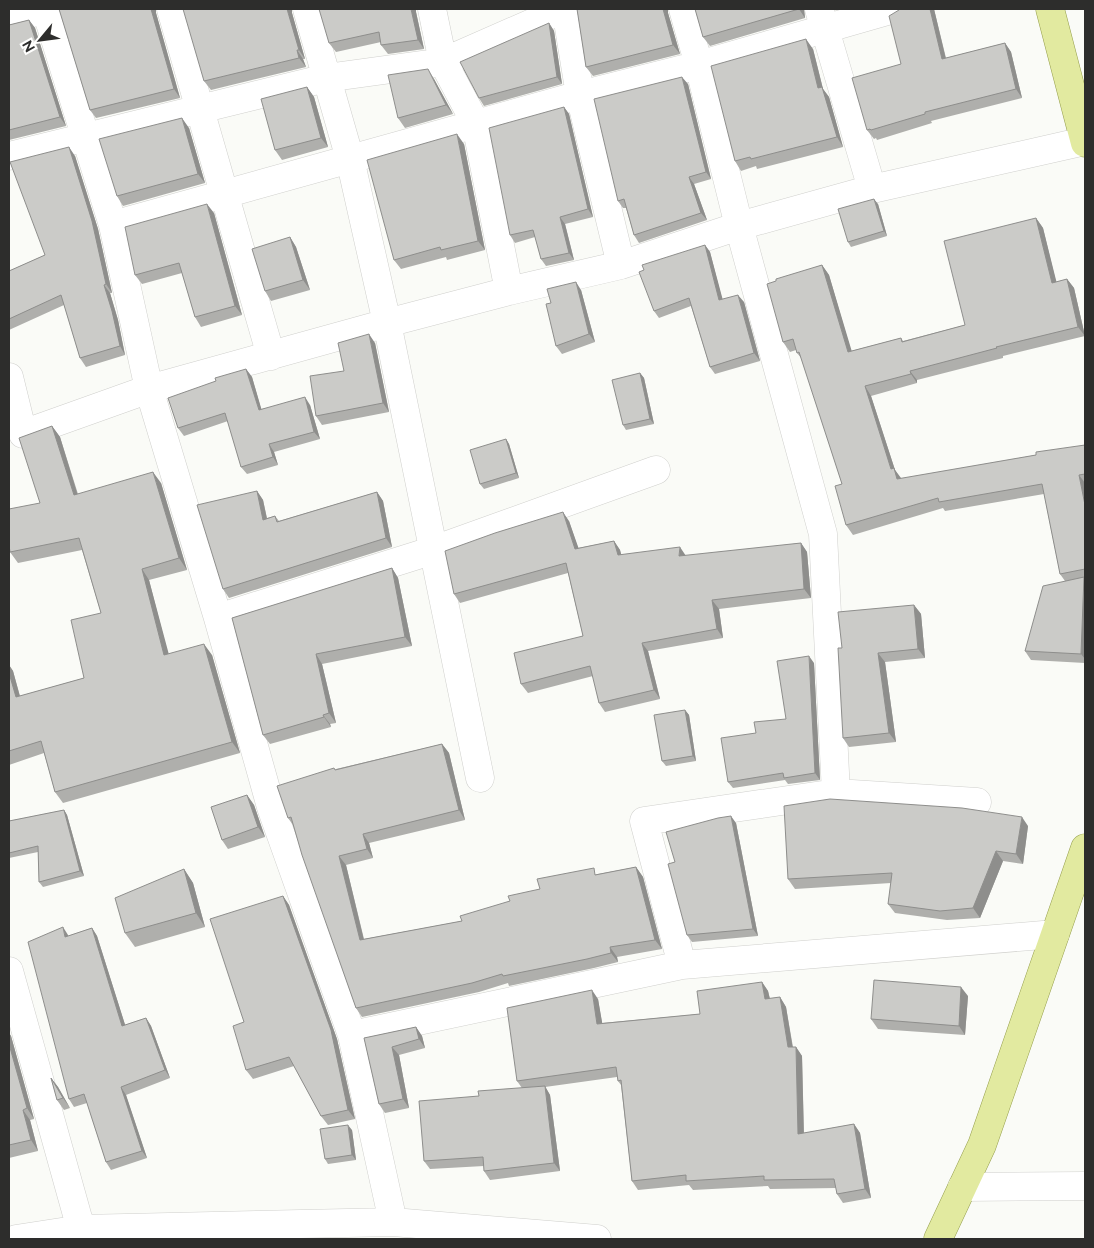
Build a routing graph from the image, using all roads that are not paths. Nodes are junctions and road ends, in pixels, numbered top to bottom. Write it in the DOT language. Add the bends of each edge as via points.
graph roads {
  1 [pos="47,9"];
  2 [pos="172,9"];
  3 [pos="307,9"];
  4 [pos="432,9"];
  5 [pos="565,9"];
  6 [pos="683,9"];
  7 [pos="894,9"];
  8 [pos="1050,9"];
  9 [pos="822,18"];
  10 [pos="9,19"];
  11 [pos="443,62"];
  12 [pos="699,64"];
  13 [pos="326,78"];
  14 [pos="580,95"];
  15 [pos="200,109"];
  16 [pos="476,124"];
  17 [pos="85,138"];
  18 [pos="1085,142"];
  19 [pos="9,156"];
  20 [pos="350,159"];
  21 [pos="872,189"];
  22 [pos="224,194"];
  23 [pos="113,225"];
  24 [pos="739,226"];
  25 [pos="621,265"];
  26 [pos="509,291"];
  27 [pos="387,323"];
  28 [pos="271,356"];
  29 [pos="9,377"];
  30 [pos="149,389"];
  31 [pos="656,470"];
  32 [pos="434,550"];
  33 [pos="218,618"];
  34 [pos="480,778"];
  35 [pos="836,792"];
  36 [pos="977,802"];
  37 [pos="1085,848"];
  38 [pos="1055,934"];
  39 [pos="682,965"];
  40 [pos="9,971"];
  41 [pos="352,1035"];
  42 [pos="1085,1186"];
  43 [pos="962,1187"];
  44 [pos="393,1222"];
  45 [pos="81,1229"];
  46 [pos="16,1239"];
  47 [pos="597,1239"];
  48 [pos="938,1239"];
  1 -- 10 [label="street"];
  1 -- 17 [label="street"];
  2 -- 15 [label="street"];
  3 -- 13 [label="street"];
  4 -- 11 [label="street"];
  5 -- 11 [label="street"];
  5 -- 14 [label="street"];
  6 -- 12 [label="street"];
  7 -- 9 [label="street"];
  8 -- 18 [label="main road"];
  9 -- 12 [label="street"];
  9 -- 21 [label="street"];
  11 -- 13 [label="street"];
  11 -- 16 [label="street"];
  12 -- 14 [label="street"];
  12 -- 24 [label="street"];
  13 -- 15 [label="street"];
  13 -- 20 [label="street"];
  14 -- 16 [label="street"];
  14 -- 25 [label="street"];
  15 -- 17 [label="street"];
  15 -- 22 [label="street"];
  16 -- 20 [label="street"];
  16 -- 26 [label="street"];
  17 -- 19 [label="street"];
  17 -- 23 [label="street"];
  18 -- 21 [label="street"];
  20 -- 22 [label="street"];
  20 -- 27 [label="street"];
  21 -- 24 [label="street"];
  22 -- 23 [label="street"];
  22 -- 28 [label="street"];
  23 -- 30 [label="street"];
  24 -- 25 [label="street"];
  24 -- 35 [label="street" via="822,534"];
  25 -- 26 [label="street"];
  26 -- 27 [label="street"];
  27 -- 28 [label="street"];
  27 -- 32 [label="street"];
  28 -- 30 [label="street"];
  29 -- 30 [label="street" via="23,434"];
  30 -- 33 [label="street"];
  31 -- 32 [label="street"];
  32 -- 33 [label="street"];
  32 -- 34 [label="street"];
  33 -- 41 [label="street" via="271,806"];
  35 -- 36 [label="street"];
  35 -- 39 [label="street" via="644,821"];
  37 -- 38 [label="main road"];
  38 -- 39 [label="street"];
  38 -- 43 [label="main road" via="982,1145"];
  39 -- 41 [label="street"];
  40 -- 45 [label="street"];
  41 -- 44 [label="street"];
  42 -- 43 [label="street"];
  43 -- 48 [label="main road"];
  44 -- 45 [label="street"];
  44 -- 47 [label="street"];
  45 -- 46 [label="street"];
}
